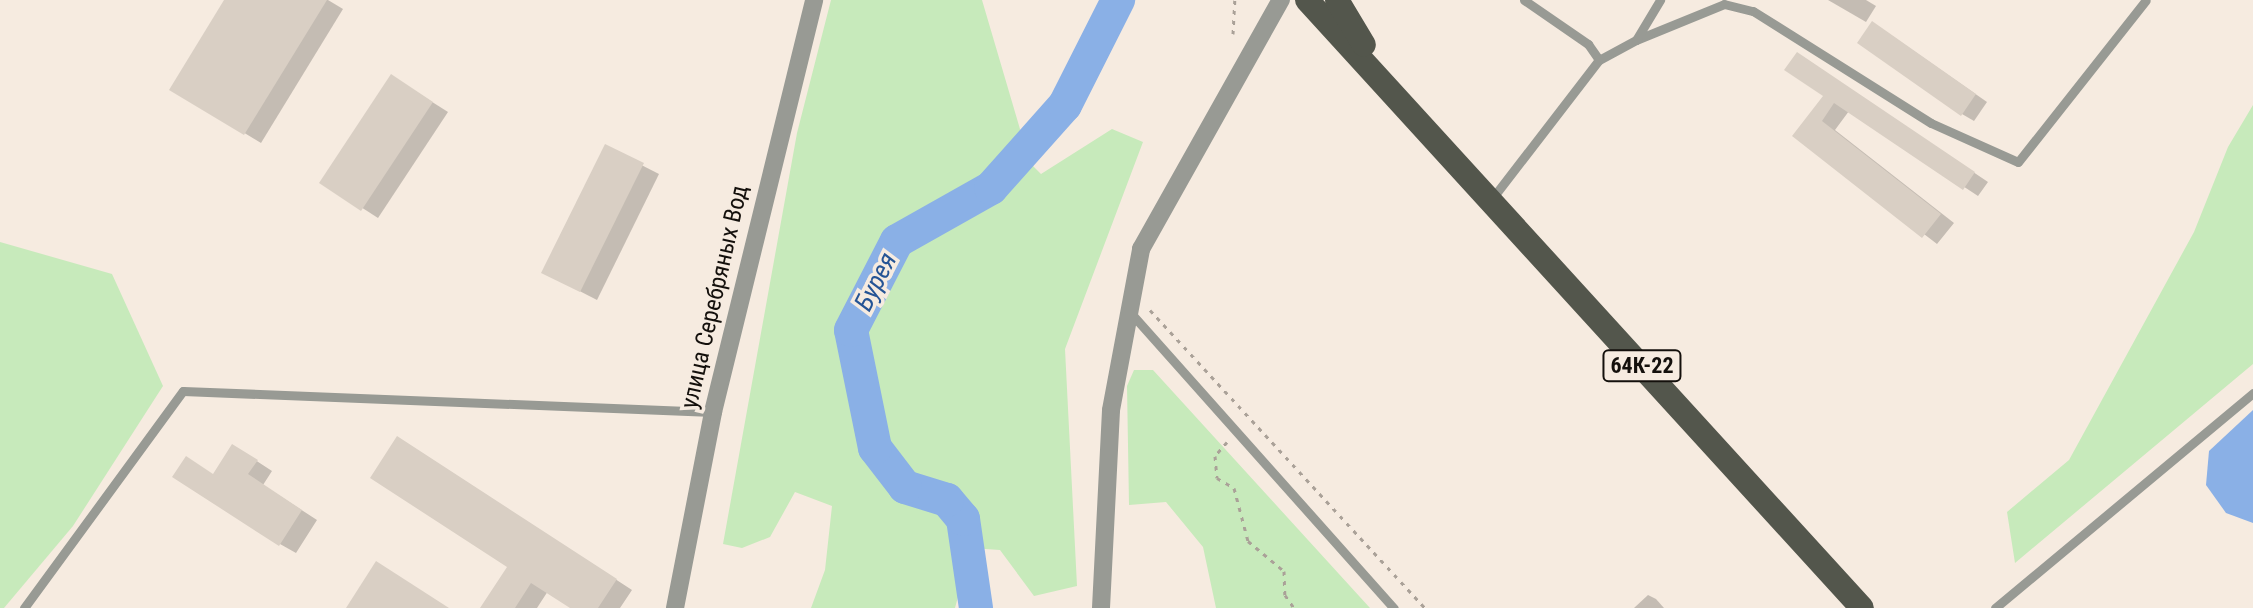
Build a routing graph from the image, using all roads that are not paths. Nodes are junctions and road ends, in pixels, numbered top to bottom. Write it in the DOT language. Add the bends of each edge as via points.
graph roads {
  1 [pos="814,0"];
  2 [pos="1281,0"];
  3 [pos="1307,0"];
  4 [pos="1337,0"];
  5 [pos="1524,0"];
  6 [pos="1660,0"];
  7 [pos="2146,0"];
  8 [pos="1636,40"];
  9 [pos="1599,60"];
  10 [pos="1410,113"];
  11 [pos="1491,200"];
  12 [pos="1129,299"];
  13 [pos="2253,393"];
  14 [pos="713,412"];
  15 [pos="24,608"];
  16 [pos="675,608"];
  17 [pos="1101,608"];
  18 [pos="1394,608"];
  19 [pos="1862,608"];
  20 [pos="1995,608"];
  1 -- 14 [label="street, улица Серебряных Вод"];
  2 -- 12 [label="street" via="1141,249"];
  3 -- 10 [label="main road, 64К-22"];
  4 -- 10 [label="main road"];
  5 -- 9 [label="lane" via="1588,44"];
  6 -- 8 [label="lane"];
  7 -- 8 [label="lane" via="2018,162 1931,123 1753,11 1724,4"];
  8 -- 9 [label="lane"];
  9 -- 11 [label="lane"];
  10 -- 11 [label="main road, 64К-22"];
  11 -- 19 [label="main road, 64К-22"];
  12 -- 17 [label="street" via="1111,410"];
  12 -- 18 [label="lane" via="1237,432"];
  13 -- 20 [label="lane"];
  14 -- 15 [label="lane" via="183,391"];
  14 -- 16 [label="street, улица Серебряных Вод"];
}
